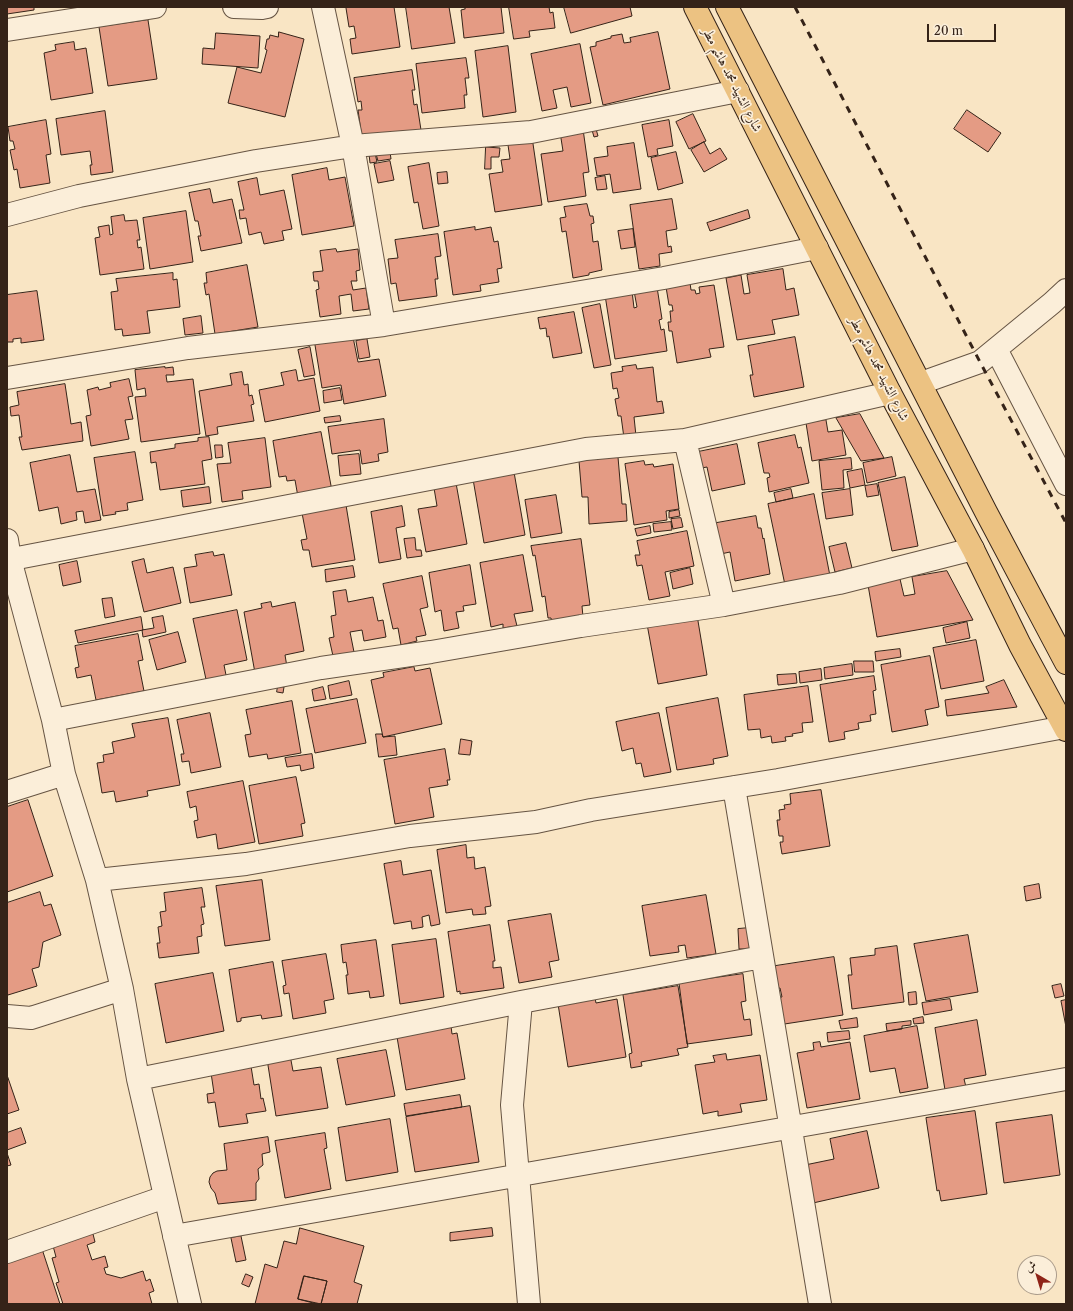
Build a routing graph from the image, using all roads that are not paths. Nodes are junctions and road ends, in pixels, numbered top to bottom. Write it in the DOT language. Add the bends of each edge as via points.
graph roads {
  1 [pos="155,7"];
  2 [pos="234,7"];
  3 [pos="267,7"];
  4 [pos="323,7"];
  5 [pos="695,7"];
  6 [pos="728,7"];
  7 [pos="7,30"];
  8 [pos="738,91"];
  9 [pos="353,146"];
  10 [pos="7,215"];
  11 [pos="817,248"];
  12 [pos="1066,290"];
  13 [pos="384,325"];
  14 [pos="996,349"];
  15 [pos="7,378"];
  16 [pos="921,383"];
  17 [pos="890,394"];
  18 [pos="685,440"];
  19 [pos="1066,484"];
  20 [pos="973,549"];
  21 [pos="8,553"];
  22 [pos="724,605"];
  23 [pos="1048,628"];
  24 [pos="1020,645"];
  25 [pos="1066,663"];
  26 [pos="53,720"];
  27 [pos="1065,728"];
  28 [pos="64,774"];
  29 [pos="734,787"];
  30 [pos="7,792"];
  31 [pos="97,880"];
  32 [pos="762,957"];
  33 [pos="122,989"];
  34 [pos="521,1002"];
  35 [pos="7,1016"];
  36 [pos="138,1079"];
  37 [pos="1066,1079"];
  38 [pos="790,1127"];
  39 [pos="518,1175"];
  40 [pos="165,1197"];
  41 [pos="174,1236"];
  42 [pos="7,1252"];
  43 [pos="190,1304"];
  44 [pos="529,1304"];
  45 [pos="820,1304"];
  1 -- 7 [label="street"];
  2 -- 3 [label="street"];
  4 -- 9 [label="street"];
  5 -- 8 [label="main road, شارع الشهيد محمد هاشم مطر"];
  6 -- 16 [label="main road"];
  8 -- 9 [label="street" via="531,132"];
  8 -- 11 [label="main road, شارع الشهيد محمد هاشم مطر"];
  9 -- 10 [label="street" via="241,164 80,196"];
  9 -- 13 [label="street"];
  11 -- 13 [label="street" via="664,278"];
  11 -- 17 [label="main road, شارع الشهيد محمد هاشم مطر"];
  12 -- 14 [label="street"];
  13 -- 15 [label="street" via="188,348"];
  14 -- 16 [label="street" via="980,362"];
  14 -- 19 [label="street"];
  16 -- 23 [label="main road"];
  17 -- 18 [label="street"];
  17 -- 20 [label="main road, شارع الشهيد محمد هاشم مطر"];
  18 -- 21 [label="street" via="586,450 178,528"];
  18 -- 22 [label="street"];
  20 -- 22 [label="street" via="839,583"];
  20 -- 24 [label="main road, شارع الشهيد محمد هاشم مطر"];
  21 -- 26 [label="street"];
  22 -- 26 [label="street" via="321,668"];
  23 -- 24 [label="main road"];
  23 -- 25 [label="main road"];
  24 -- 27 [label="main road, شارع الشهيد محمد هاشم مطر"];
  26 -- 28 [label="street"];
  27 -- 29 [label="street"];
  28 -- 30 [label="street"];
  28 -- 31 [label="street"];
  29 -- 31 [label="street" via="591,810 536,822 410,836 246,864"];
  29 -- 32 [label="street"];
  31 -- 33 [label="street"];
  32 -- 34 [label="street"];
  32 -- 38 [label="street"];
  33 -- 35 [label="street" via="31,1018"];
  33 -- 36 [label="street"];
  34 -- 36 [label="street"];
  34 -- 39 [label="street" via="512,1105"];
  36 -- 40 [label="street"];
  37 -- 38 [label="street"];
  38 -- 39 [label="street"];
  38 -- 45 [label="street"];
  39 -- 41 [label="street"];
  39 -- 44 [label="street"];
  40 -- 41 [label="street"];
  40 -- 42 [label="street"];
  41 -- 43 [label="street"];
}
